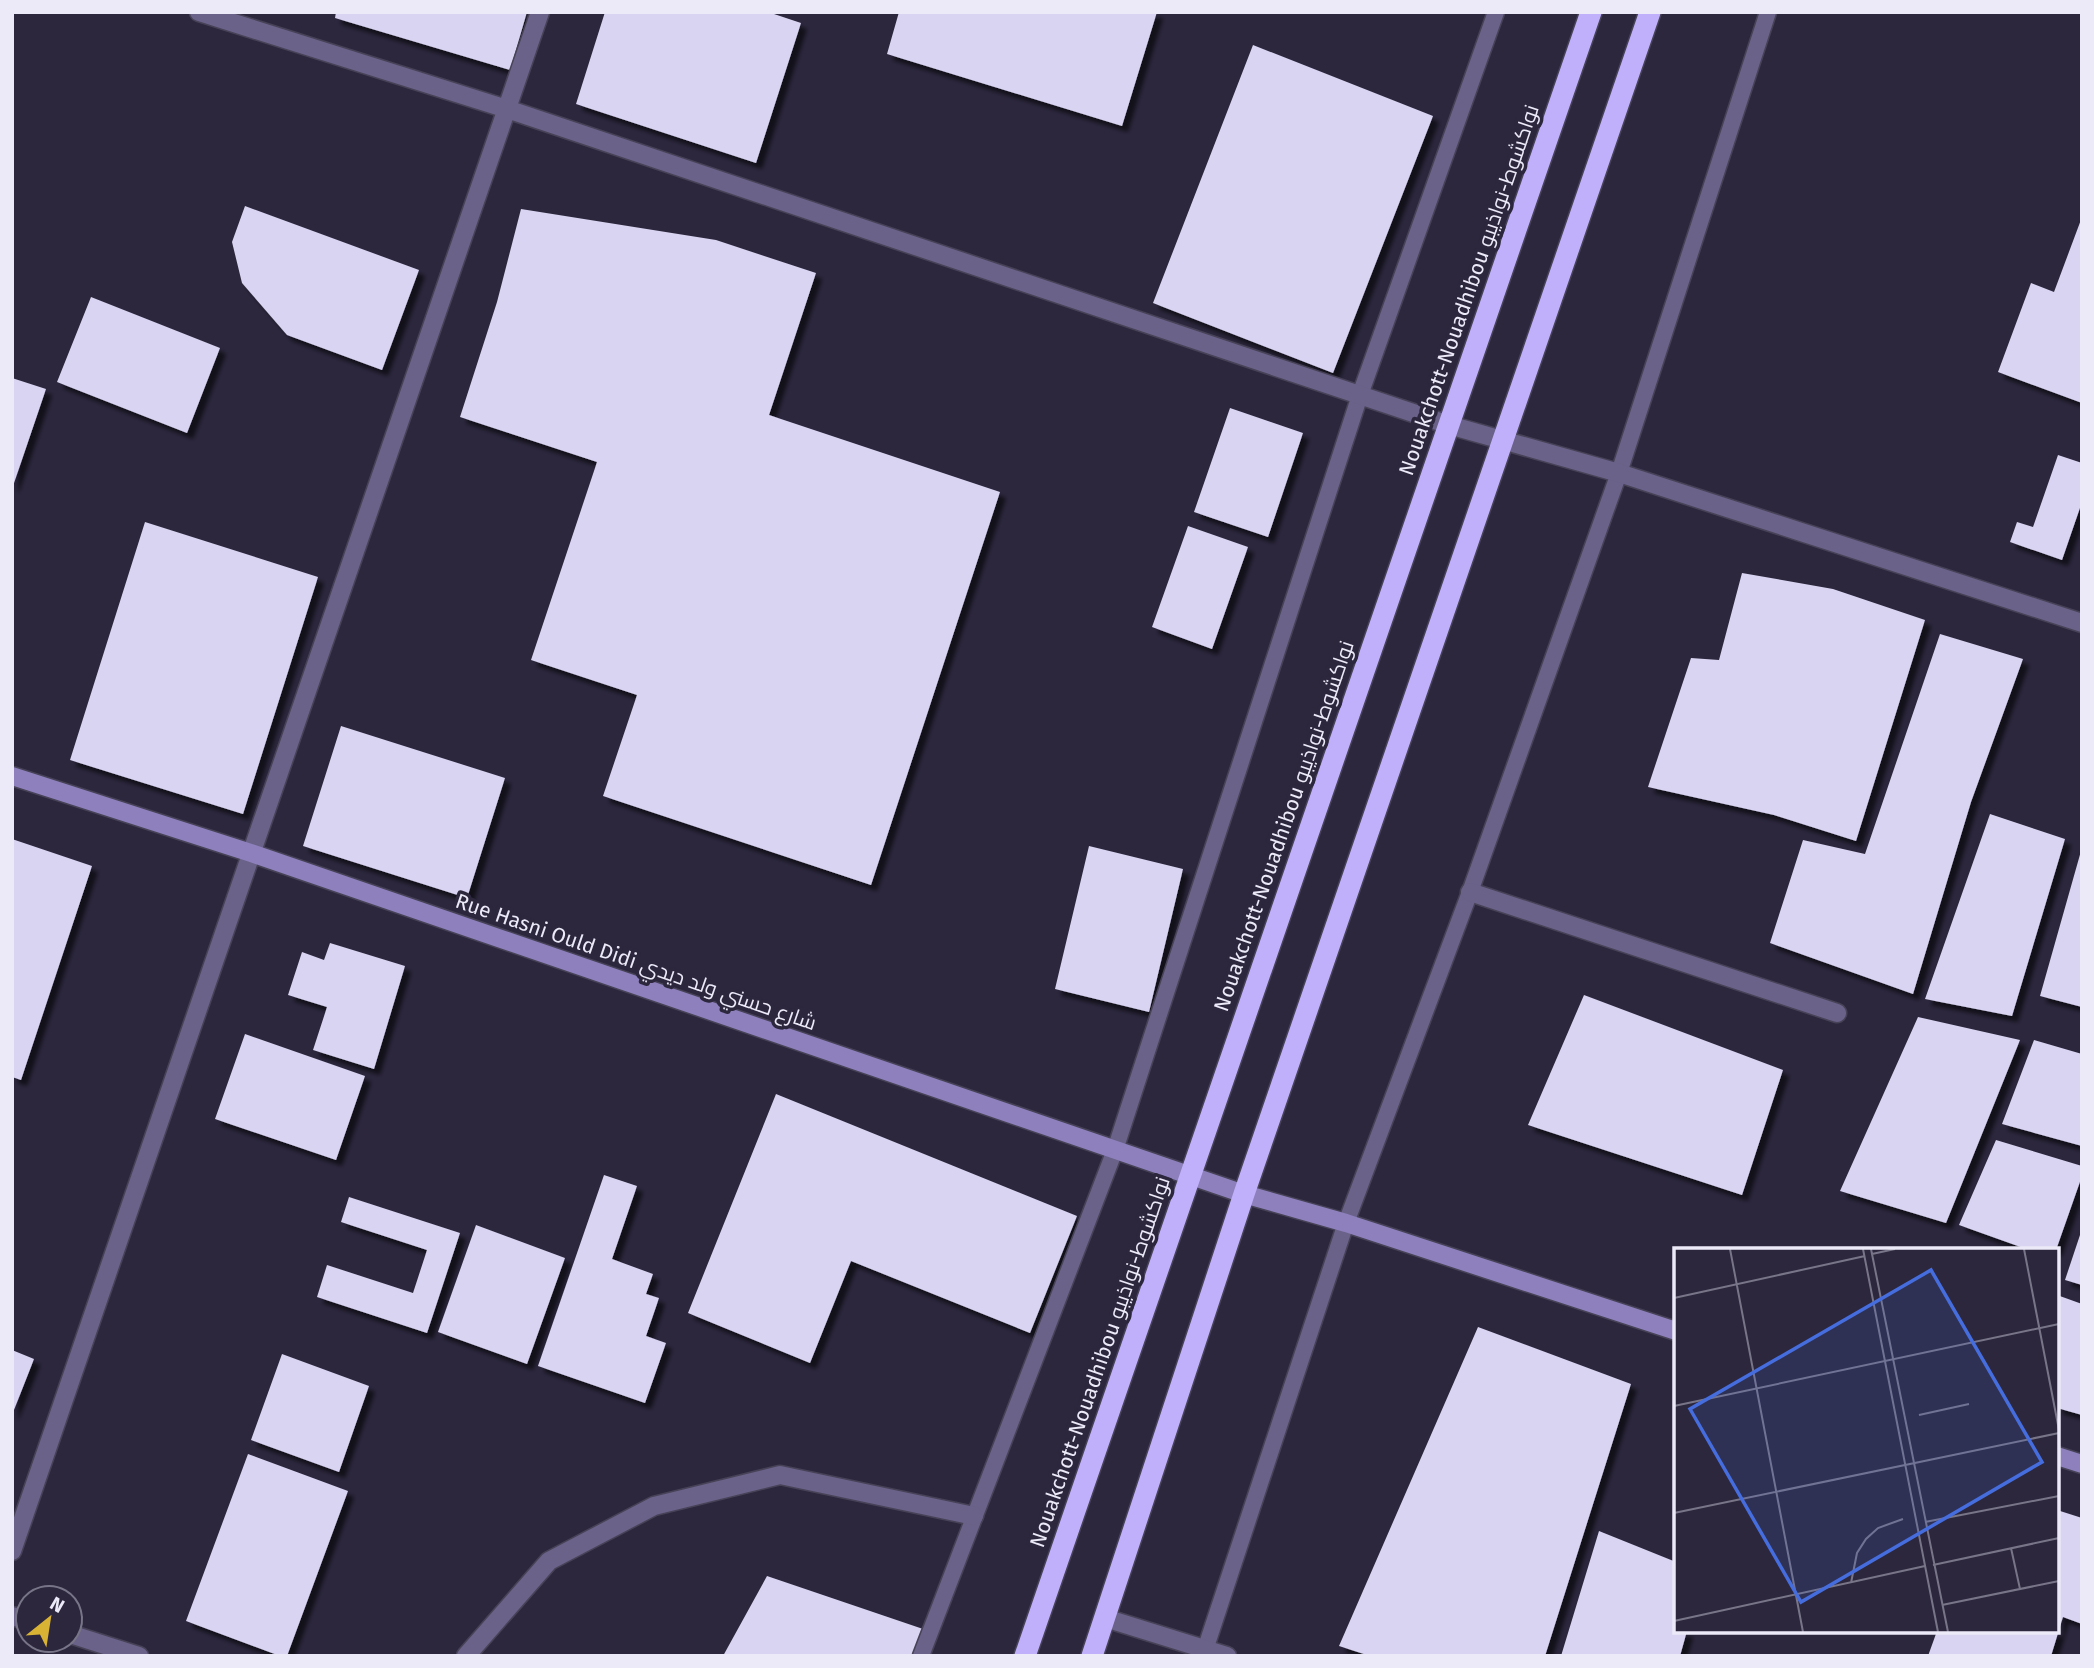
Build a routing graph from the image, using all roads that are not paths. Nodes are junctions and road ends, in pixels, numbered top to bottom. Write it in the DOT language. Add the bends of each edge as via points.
graph roads {
  1 [pos="199,12"];
  2 [pos="540,12"];
  3 [pos="1496,12"];
  4 [pos="1591,12"];
  5 [pos="1650,12"];
  6 [pos="1768,12"];
  7 [pos="507,109"];
  8 [pos="1360,395"];
  9 [pos="1449,425"];
  10 [pos="1504,442"];
  11 [pos="1619,473"];
  12 [pos="2082,623"];
  13 [pos="12,776"];
  14 [pos="251,853"];
  15 [pos="1470,892"];
  16 [pos="1837,1013"];
  17 [pos="1115,1150"];
  18 [pos="1190,1175"];
  19 [pos="1244,1194"];
  20 [pos="1346,1223"];
  21 [pos="1674,1330"];
  22 [pos="2059,1457"];
  23 [pos="2082,1464"];
  24 [pos="974,1516"];
  25 [pos="12,1551"];
  26 [pos="1105,1618"];
  27 [pos="84,1638"];
  28 [pos="1204,1652"];
  29 [pos="139,1656"];
  30 [pos="466,1656"];
  31 [pos="921,1656"];
  32 [pos="1025,1656"];
  33 [pos="1092,1656"];
  34 [pos="1227,1656"];
  1 -- 7 [label="street"];
  2 -- 7 [label="street"];
  3 -- 8 [label="lane"];
  4 -- 9 [label="highway, Nouakchott-Nouadhibou نواكشوط-نواذيبو"];
  5 -- 10 [label="highway"];
  6 -- 11 [label="lane"];
  7 -- 8 [label="street"];
  7 -- 14 [label="street"];
  8 -- 9 [label="street"];
  8 -- 17 [label="lane"];
  9 -- 10 [label="street"];
  9 -- 18 [label="highway, Nouakchott-Nouadhibou نواكشوط-نواذيبو"];
  10 -- 11 [label="street"];
  10 -- 19 [label="highway"];
  11 -- 12 [label="street"];
  11 -- 15 [label="lane"];
  13 -- 14 [label="street, Rue Hasni Ould Didi شارع حسني ولد ديدي"];
  14 -- 17 [label="street, Rue Hasni Ould Didi شارع حسني ولد ديدي"];
  14 -- 25 [label="street"];
  15 -- 16 [label="street"];
  15 -- 20 [label="lane"];
  17 -- 18 [label="street, Rue Hasni Ould Didi شارع حسني ولد ديدي"];
  17 -- 24 [label="lane"];
  18 -- 19 [label="street, Rue Hasni Ould Didi شارع حسني ولد ديدي"];
  18 -- 32 [label="highway, Nouakchott-Nouadhibou نواكشوط-نواذيبو"];
  19 -- 20 [label="street, Rue Hasni Ould Didi شارع حسني ولد ديدي"];
  19 -- 26 [label="highway"];
  20 -- 21 [label="street, Rue Hasni Ould Didi شارع حسني ولد ديدي"];
  20 -- 28 [label="lane"];
  22 -- 23 [label="street"];
  24 -- 30 [label="street" via="779,1475 653,1506 549,1561"];
  24 -- 31 [label="lane"];
  26 -- 28 [label="street"];
  26 -- 33 [label="highway"];
  27 -- 29 [label="street"];
  28 -- 34 [label="street"];
}
